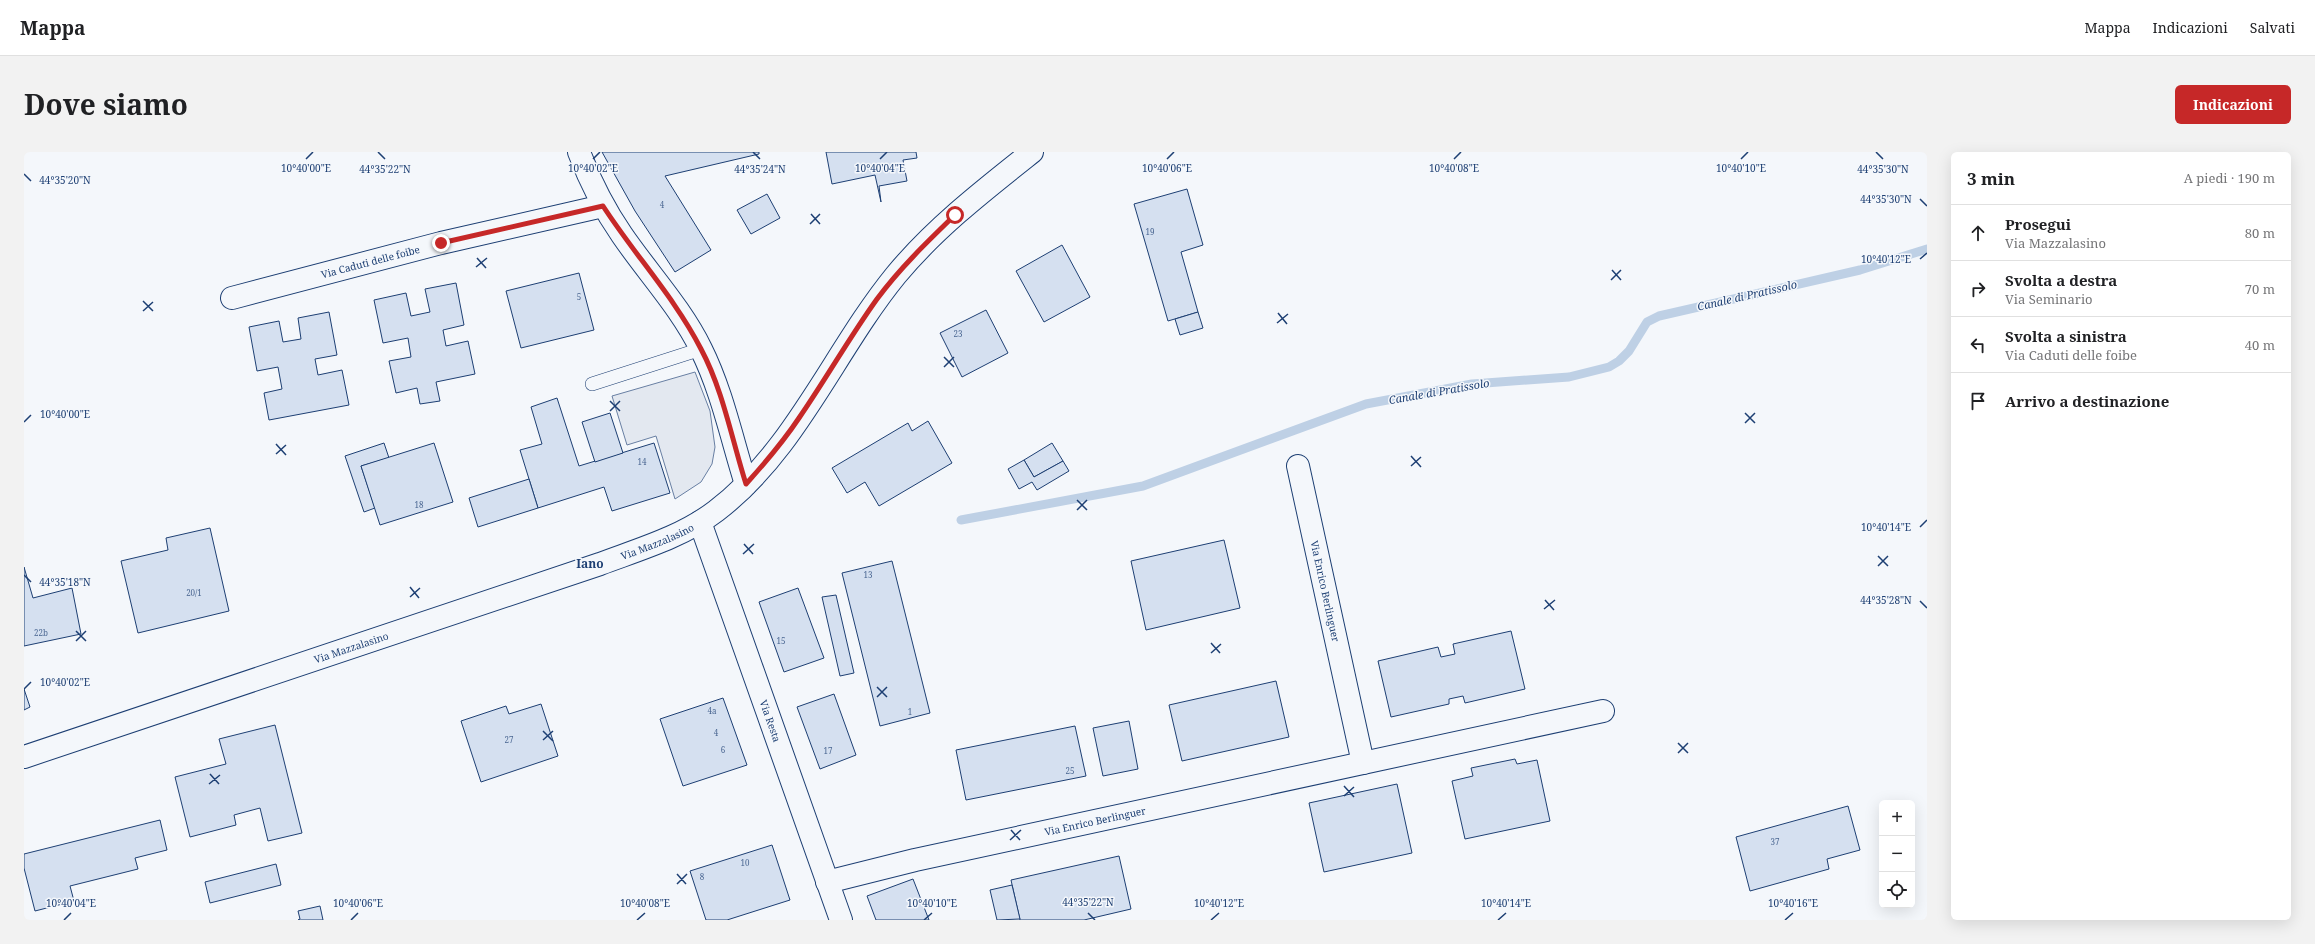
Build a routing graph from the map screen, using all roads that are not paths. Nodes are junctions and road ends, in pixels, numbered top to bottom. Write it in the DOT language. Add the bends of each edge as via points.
graph roads {
  1 [pos="579,152"];
  2 [pos="1032,152"];
  3 [pos="603,206"];
  4 [pos="232,298"];
  5 [pos="701,349"];
  6 [pos="592,384"];
  7 [pos="1298,466"];
  8 [pos="746,484"];
  9 [pos="700,522"];
  10 [pos="1603,711"];
  11 [pos="24,757"];
  12 [pos="1363,763"];
  13 [pos="827,882"];
  14 [pos="841,920"];
  1 -- 3 [label="street"];
  2 -- 8 [label="street, Via Mazzalasino" via="955,215 897,274 856,328 799,418"];
  3 -- 4 [label="street, Via Caduti delle foibe" via="441,243"];
  3 -- 5 [label="street" via="679,313"];
  5 -- 6 [label="lane"];
  5 -- 8 [label="street" via="714,378"];
  7 -- 12 [label="street, Via Enrico Berlinguer"];
  8 -- 9 [label="street, Via Mazzalasino"];
  9 -- 11 [label="street, Via Mazzalasino" via="676,536 600,564"];
  9 -- 13 [label="street, Via Resta"];
  10 -- 12 [label="street, Via Enrico Berlinguer"];
  12 -- 13 [label="street, Via Enrico Berlinguer" via="915,860"];
  13 -- 14 [label="street, Via Resta"];
}
